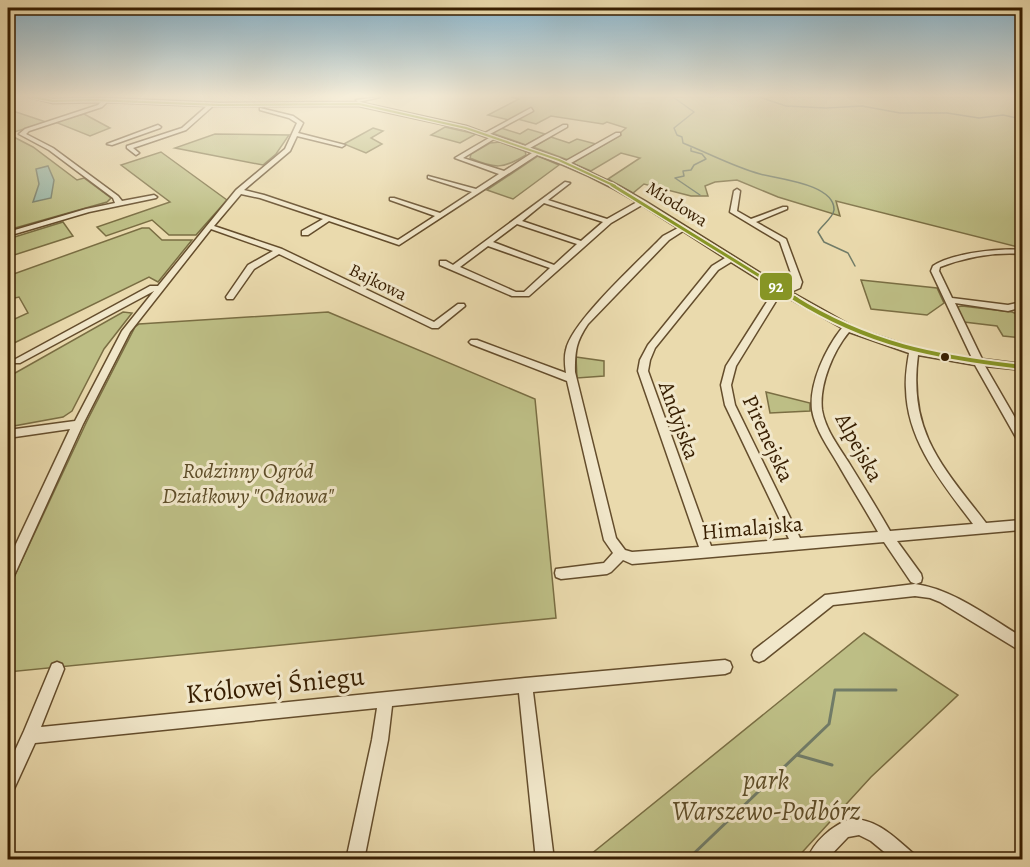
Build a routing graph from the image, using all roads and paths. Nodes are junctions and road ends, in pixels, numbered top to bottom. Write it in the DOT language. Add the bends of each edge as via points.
graph roads {
  1 [pos="28,137"];
  2 [pos="128,137"];
  3 [pos="135,137"];
  4 [pos="159,137"];
  5 [pos="294,137"];
  6 [pos="310,137"];
  7 [pos="487,137"];
  8 [pos="497,137"];
  9 [pos="544,137"];
  10 [pos="612,137"];
  11 [pos="145,142"];
  12 [pos="111,144"];
  13 [pos="342,145"];
  14 [pos="525,148"];
  15 [pos="537,152"];
  16 [pos="136,153"];
  17 [pos="567,164"];
  18 [pos="503,172"];
  19 [pos="430,177"];
  20 [pos="567,183"];
  21 [pos="238,191"];
  22 [pos="475,191"];
  23 [pos="737,191"];
  24 [pos="154,196"];
  25 [pos="392,199"];
  26 [pos="543,201"];
  27 [pos="643,202"];
  28 [pos="119,203"];
  29 [pos="785,208"];
  30 [pos="439,215"];
  31 [pos="328,219"];
  32 [pos="516,221"];
  33 [pos="608,221"];
  34 [pos="750,222"];
  35 [pos="209,226"];
  36 [pos="683,228"];
  37 [pos="305,233"];
  38 [pos="8,234"];
  39 [pos="487,243"];
  40 [pos="584,244"];
  41 [pos="279,251"];
  42 [pos="1023,252"];
  43 [pos="731,258"];
  44 [pos="443,263"];
  45 [pos="454,268"];
  46 [pos="556,268"];
  47 [pos="160,288"];
  48 [pos="784,292"];
  49 [pos="230,297"];
  50 [pos="948,300"];
  51 [pos="1023,304"];
  52 [pos="461,306"];
  53 [pos="847,328"];
  54 [pos="474,342"];
  55 [pos="914,351"];
  56 [pos="18,361"];
  57 [pos="979,362"];
  58 [pos="1023,367"];
  59 [pos="571,379"];
  60 [pos="78,424"];
  61 [pos="8,434"];
  62 [pos="1023,438"];
  63 [pos="1023,525"];
  64 [pos="984,529"];
  65 [pos="888,537"];
  66 [pos="797,544"];
  67 [pos="707,552"];
  68 [pos="621,554"];
  69 [pos="561,573"];
  70 [pos="8,574"];
  71 [pos="916,578"];
  72 [pos="1023,645"];
  73 [pos="759,655"];
  74 [pos="724,667"];
  75 [pos="57,669"];
  76 [pos="525,684"];
  77 [pos="385,700"];
  78 [pos="30,736"];
  79 [pos="8,783"];
  80 [pos="355,860"];
  81 [pos="545,860"];
  82 [pos="815,860"];
  83 [pos="908,860"];
  1 -- 28 [label="street" via="58,154"];
  2 -- 12 [label="street"];
  3 -- 11 [label="street"];
  4 -- 11 [label="street"];
  5 -- 21 [label="street" via="285,154"];
  6 -- 13 [label="street"];
  7 -- 18 [label="street" via="458,158"];
  8 -- 14 [label="street, Miodowa"];
  9 -- 14 [label="street"];
  10 -- 17 [label="street"];
  11 -- 16 [label="street" via="129,147"];
  14 -- 15 [label="street, Miodowa"];
  15 -- 17 [label="street, Miodowa"];
  15 -- 18 [label="street"];
  17 -- 27 [label="street, Miodowa"];
  18 -- 22 [label="street"];
  19 -- 22 [label="street"];
  20 -- 26 [label="street"];
  21 -- 31 [label="street"];
  21 -- 35 [label="street"];
  22 -- 30 [label="street"];
  23 -- 34 [label="street" via="733,212"];
  24 -- 28 [label="street"];
  25 -- 30 [label="street"];
  26 -- 32 [label="street"];
  26 -- 33 [label="street"];
  27 -- 33 [label="street"];
  27 -- 36 [label="street, Miodowa"];
  28 -- 38 [label="street"];
  29 -- 34 [label="street"];
  30 -- 31 [label="street" via="399,243"];
  31 -- 37 [label="street"];
  32 -- 39 [label="street"];
  32 -- 40 [label="street"];
  33 -- 40 [label="street"];
  34 -- 48 [label="street, Pirenejska" via="783,241 798,282"];
  35 -- 41 [label="street, Bajkowa"];
  35 -- 47 [label="street"];
  36 -- 43 [label="street, Miodowa"];
  36 -- 59 [label="street" via="666,238 585,322 570,350"];
  39 -- 45 [label="street"];
  39 -- 46 [label="street"];
  40 -- 46 [label="street"];
  41 -- 49 [label="street" via="250,267"];
  41 -- 52 [label="street, Bajkowa" via="435,326"];
  42 -- 50 [label="street" via="1002,252 938,266 936,275"];
  43 -- 48 [label="street, Miodowa"];
  43 -- 67 [label="street, Andyjska" via="715,268 651,346 642,370"];
  44 -- 45 [label="street"];
  45 -- 46 [label="street" via="521,295 530,292"];
  47 -- 56 [label="street" via="153,288"];
  47 -- 60 [label="street" via="126,331"];
  48 -- 53 [label="street, Miodowa"];
  48 -- 66 [label="street, Pirenejska" via="773,299 752,331 731,366 726,385 730,405"];
  50 -- 51 [label="street" via="1008,308"];
  50 -- 57 [label="street"];
  53 -- 55 [label="street, Miodowa"];
  53 -- 65 [label="street, Alpejska" via="837,340 819,385 817,406 828,438"];
  54 -- 59 [label="street"];
  55 -- 57 [label="street, Miodowa"];
  55 -- 64 [label="street" via="910,391 918,430 940,469"];
  57 -- 58 [label="street, Miodowa"];
  57 -- 62 [label="street"];
  59 -- 68 [label="street" via="610,540"];
  60 -- 61 [label="street"];
  60 -- 70 [label="street"];
  63 -- 64 [label="street, Himalajska"];
  64 -- 65 [label="street, Himalajska"];
  65 -- 66 [label="street, Himalajska"];
  65 -- 71 [label="street, Alpejska"];
  66 -- 67 [label="street, Himalajska"];
  67 -- 68 [label="street, Himalajska" via="632,558"];
  68 -- 69 [label="street" via="607,568"];
  72 -- 73 [label="street" via="945,598 915,590 830,599"];
  74 -- 76 [label="street, Królowej Śniegu"];
  75 -- 78 [label="street"];
  76 -- 77 [label="street, Królowej Śniegu"];
  76 -- 81 [label="street"];
  77 -- 78 [label="street, Królowej Śniegu"];
  77 -- 80 [label="street"];
  78 -- 79 [label="street"];
  82 -- 83 [label="street" via="843,830 860,827 875,833"];
}
